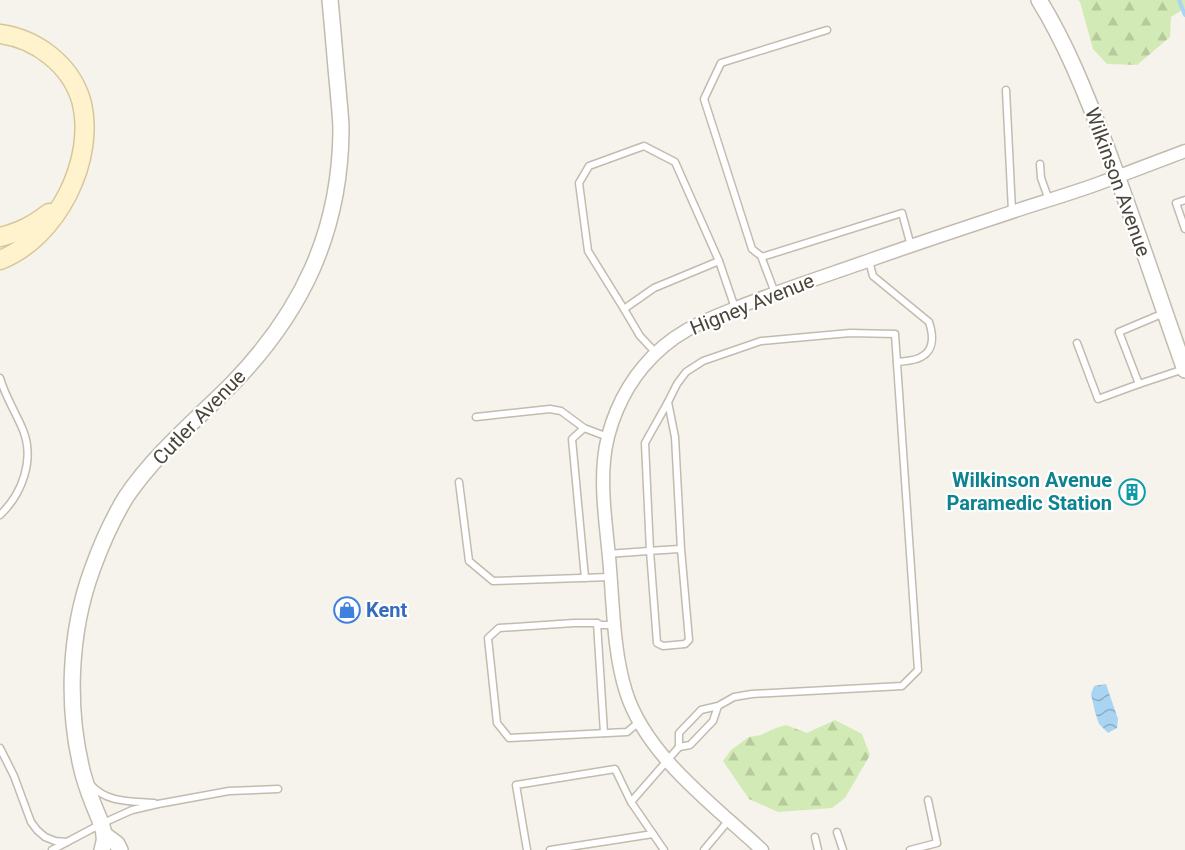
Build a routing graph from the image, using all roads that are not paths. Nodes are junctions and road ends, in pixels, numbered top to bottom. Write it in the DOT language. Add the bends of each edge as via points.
graph roads {
  1 [pos="330,0"];
  2 [pos="1039,0"];
  3 [pos="827,30"];
  4 [pos="0,34"];
  5 [pos="1006,90"];
  6 [pos="1185,151"];
  7 [pos="1040,164"];
  8 [pos="1118,176"];
  9 [pos="1049,200"];
  10 [pos="1185,200"];
  11 [pos="62,204"];
  12 [pos="1012,212"];
  13 [pos="1185,229"];
  14 [pos="0,237"];
  15 [pos="911,246"];
  16 [pos="762,257"];
  17 [pos="0,260"];
  18 [pos="719,261"];
  19 [pos="869,261"];
  20 [pos="775,293"];
  21 [pos="735,308"];
  22 [pos="624,309"];
  23 [pos="1165,313"];
  24 [pos="1077,343"];
  25 [pos="656,353"];
  26 [pos="897,362"];
  27 [pos="1185,370"];
  28 [pos="0,381"];
  29 [pos="1139,384"];
  30 [pos="668,402"];
  31 [pos="476,417"];
  32 [pos="584,428"];
  33 [pos="608,437"];
  34 [pos="459,482"];
  35 [pos="0,515"];
  36 [pos="681,549"];
  37 [pos="651,551"];
  38 [pos="609,554"];
  39 [pos="611,577"];
  40 [pos="585,578"];
  41 [pos="597,623"];
  42 [pos="615,624"];
  43 [pos="718,706"];
  44 [pos="639,722"];
  45 [pos="604,733"];
  46 [pos="679,747"];
  47 [pos="0,748"];
  48 [pos="667,761"];
  49 [pos="83,776"];
  50 [pos="278,789"];
  51 [pos="928,800"];
  52 [pos="631,802"];
  53 [pos="158,804"];
  54 [pos="730,820"];
  55 [pos="837,832"];
  56 [pos="653,834"];
  57 [pos="103,836"];
  58 [pos="815,837"];
  59 [pos="67,842"];
  60 [pos="52,850"];
  61 [pos="120,850"];
  62 [pos="527,850"];
  63 [pos="550,850"];
  64 [pos="664,850"];
  65 [pos="704,850"];
  66 [pos="762,850"];
  67 [pos="818,850"];
  68 [pos="843,850"];
  69 [pos="910,850"];
  1 -- 49 [label="street, Cutler Avenue" via="341,129 340,167 317,260 272,338 158,457 126,497 110,527 80,609 75,645 72,710"];
  2 -- 8 [label="street, Wilkinson Avenue" via="1069,53"];
  3 -- 16 [label="lane" via="721,63 704,99 752,249"];
  4 -- 11 [label="main road" via="41,48 56,60 74,83 81,101 81,156"];
  5 -- 12 [label="lane"];
  6 -- 8 [label="street, Higney Avenue"];
  7 -- 9 [label="lane"];
  8 -- 9 [label="street, Higney Avenue"];
  8 -- 23 [label="street, Wilkinson Avenue"];
  9 -- 12 [label="street, Higney Avenue"];
  10 -- 13 [label="lane" via="1176,203"];
  11 -- 14 [label="main road" via="33,225"];
  11 -- 17 [label="main road" via="47,227 28,245"];
  12 -- 15 [label="street, Higney Avenue"];
  15 -- 16 [label="lane" via="902,213"];
  15 -- 19 [label="street, Higney Avenue"];
  16 -- 20 [label="lane"];
  18 -- 21 [label="lane"];
  18 -- 22 [label="lane" via="654,288"];
  18 -- 22 [label="lane" via="675,162 644,146 589,166 579,183 588,251"];
  19 -- 20 [label="street, Higney Avenue"];
  19 -- 26 [label="lane" via="873,276 929,322 933,332 932,344 921,357"];
  20 -- 21 [label="street, Higney Avenue"];
  21 -- 25 [label="street, Higney Avenue" via="692,326"];
  22 -- 25 [label="lane"];
  23 -- 27 [label="street, Wilkinson Avenue"];
  23 -- 29 [label="lane" via="1119,332"];
  24 -- 29 [label="lane" via="1098,399"];
  25 -- 33 [label="street, Higney Avenue" via="628,389"];
  26 -- 30 [label="lane" via="895,334 850,333 761,341 703,361 686,372"];
  26 -- 43 [label="lane" via="918,670 902,686 752,694 734,697"];
  27 -- 29 [label="lane"];
  28 -- 35 [label="lane" via="24,433 27,452 18,494"];
  30 -- 36 [label="lane" via="675,437"];
  30 -- 37 [label="lane" via="645,443"];
  31 -- 32 [label="lane" via="550,409 561,411"];
  32 -- 33 [label="lane"];
  32 -- 40 [label="lane" via="572,439"];
  33 -- 38 [label="street, Higney Avenue" via="604,461"];
  34 -- 40 [label="lane" via="469,561 493,581"];
  36 -- 37 [label="lane"];
  36 -- 37 [label="lane" via="688,640 686,644 663,646 657,643"];
  37 -- 38 [label="lane"];
  38 -- 39 [label="street, Higney Avenue"];
  39 -- 40 [label="lane"];
  39 -- 42 [label="street, Higney Avenue"];
  41 -- 42 [label="lane"];
  41 -- 45 [label="lane"];
  41 -- 45 [label="lane" via="499,628 488,638 497,723 509,738"];
  42 -- 44 [label="street, Higney Avenue" via="626,693"];
  43 -- 46 [label="lane" via="713,721 690,745"];
  43 -- 46 [label="lane" via="701,710 688,723 679,733"];
  44 -- 45 [label="lane" via="627,732"];
  44 -- 48 [label="street, Higney Avenue"];
  46 -- 48 [label="lane"];
  47 -- 59 [label="lane" via="31,822 45,837"];
  48 -- 52 [label="lane"];
  48 -- 54 [label="street, Higney Avenue"];
  49 -- 53 [label="lane" via="96,790 115,800"];
  49 -- 57 [label="street, Cutler Avenue"];
  50 -- 53 [label="lane" via="229,791"];
  51 -- 69 [label="lane" via="937,843"];
  52 -- 56 [label="lane"];
  52 -- 62 [label="lane" via="615,769 516,784"];
  53 -- 57 [label="lane" via="132,810"];
  54 -- 65 [label="lane"];
  54 -- 66 [label="street, Higney Avenue"];
  55 -- 68 [label="lane"];
  56 -- 63 [label="lane"];
  56 -- 64 [label="lane"];
  57 -- 59 [label="lane"];
  57 -- 61 [label="street, Cutler Avenue"];
  58 -- 67 [label="lane"];
  59 -- 60 [label="lane"];
}
